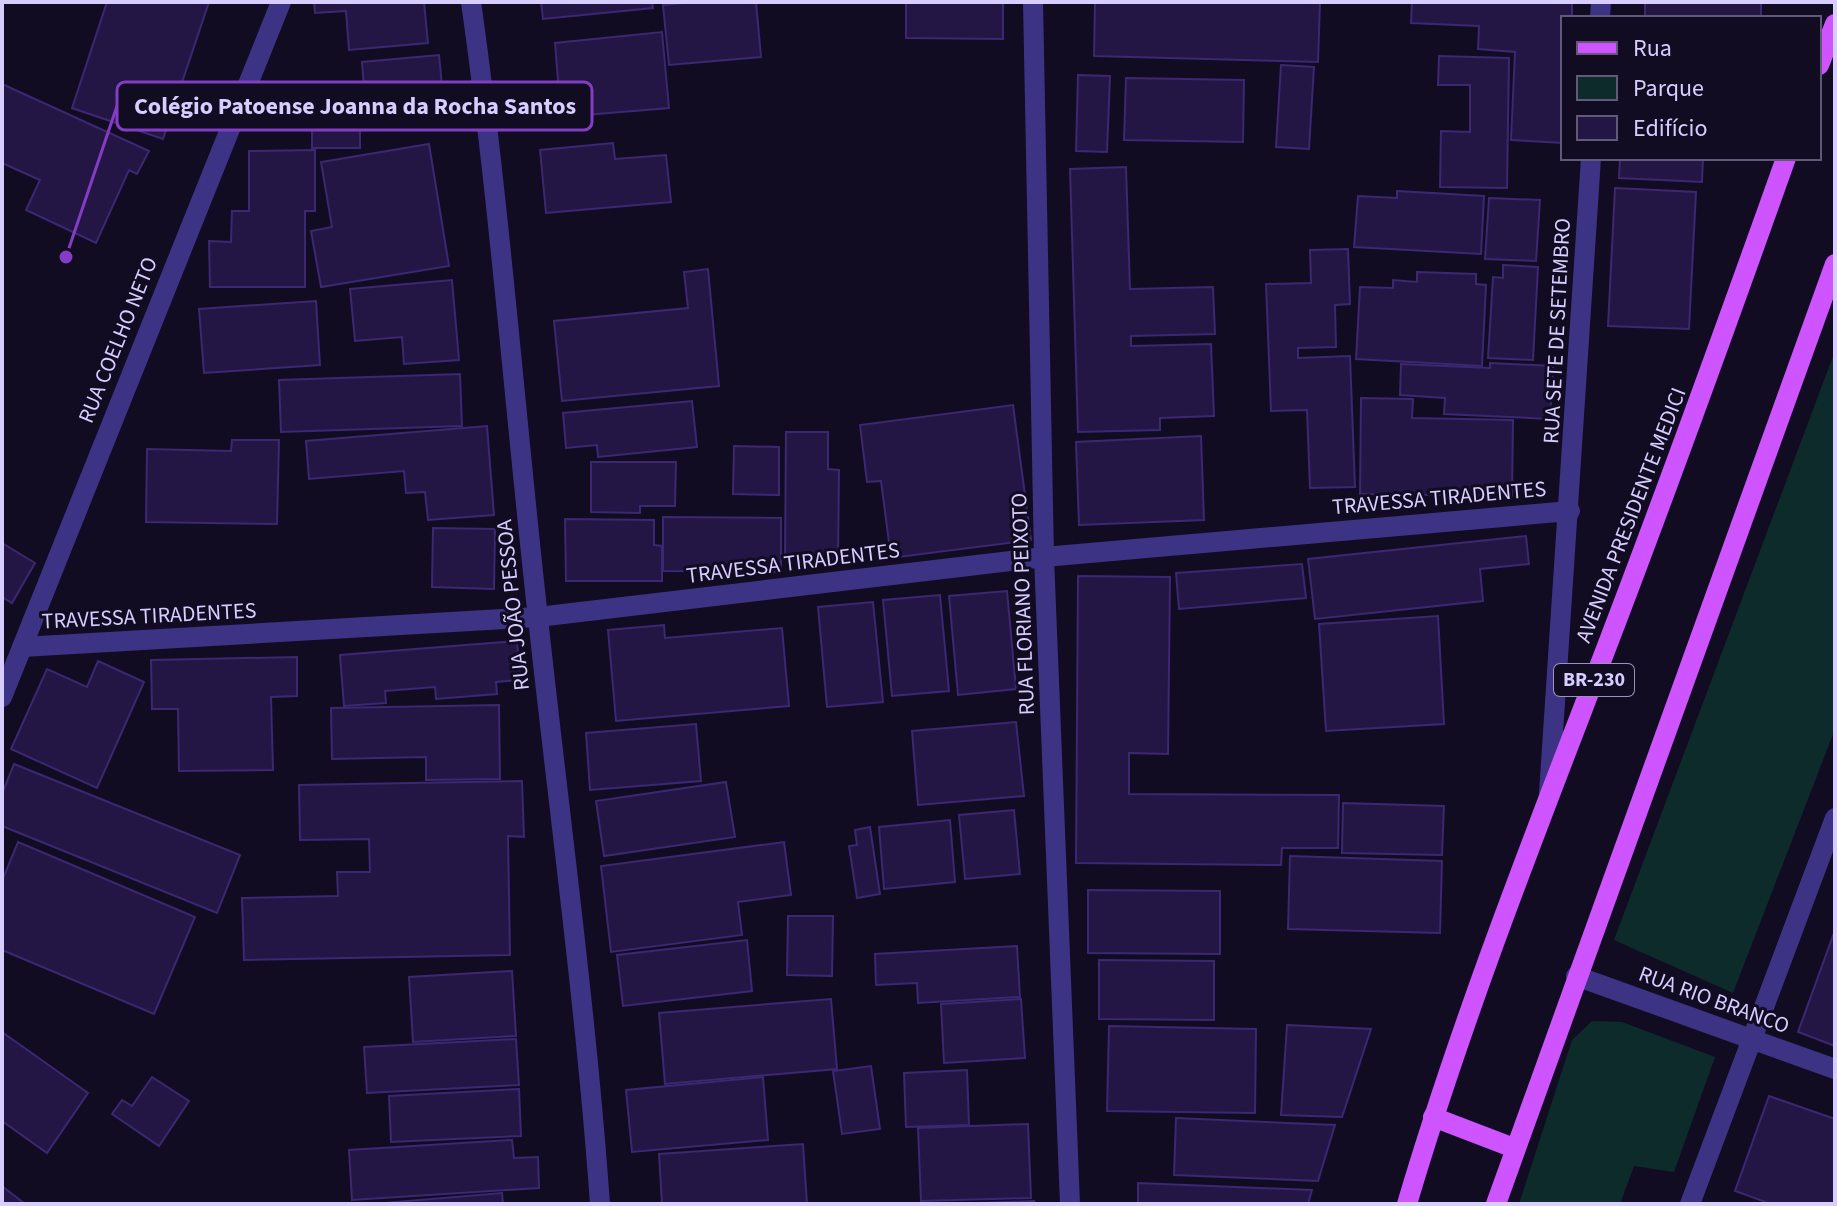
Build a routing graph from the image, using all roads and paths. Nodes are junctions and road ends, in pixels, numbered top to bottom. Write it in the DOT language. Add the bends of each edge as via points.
graph roads {
  1 [pos="281,2"];
  2 [pos="471,2"];
  3 [pos="1033,2"];
  4 [pos="1835,24"];
  5 [pos="1821,60"];
  6 [pos="1591,160"];
  7 [pos="1785,160"];
  8 [pos="1835,264"];
  9 [pos="1570,511"];
  10 [pos="1044,557"];
  11 [pos="538,617"];
  12 [pos="22,647"];
  13 [pos="2,697"];
  14 [pos="1548,794"];
  15 [pos="1835,818"];
  16 [pos="1576,976"];
  17 [pos="1753,1039"];
  18 [pos="1835,1069"];
  19 [pos="1433,1117"];
  20 [pos="1514,1148"];
  21 [pos="600,1204"];
  22 [pos="1070,1204"];
  23 [pos="1407,1204"];
  24 [pos="1496,1204"];
  25 [pos="1690,1204"];
  1 -- 12 [label="street, RUA COELHO NETO"];
  2 -- 11 [label="street, RUA JOÃO PESSOA" via="491,147"];
  3 -- 10 [label="street, RUA FLORIANO PEIXOTO"];
  4 -- 5 [label="main road"];
  6 -- 9 [label="street, RUA SETE DE SETEMBRO"];
  7 -- 14 [label="main road, AVENIDA PRESIDENTE MEDICI / BR-230" via="1709,377"];
  8 -- 16 [label="main road"];
  9 -- 10 [label="street, TRAVESSA TIRADENTES"];
  9 -- 14 [label="street, RUA SETE DE SETEMBRO"];
  10 -- 11 [label="street, TRAVESSA TIRADENTES"];
  10 -- 22 [label="street, RUA FLORIANO PEIXOTO"];
  11 -- 12 [label="street, TRAVESSA TIRADENTES"];
  11 -- 21 [label="street, RUA JOÃO PESSOA" via="590,1060"];
  12 -- 13 [label="street, RUA COELHO NETO"];
  14 -- 19 [label="main road, AVENIDA PRESIDENTE MEDICI / BR-230"];
  15 -- 17 [label="street"];
  16 -- 17 [label="street, RUA RIO BRANCO"];
  16 -- 20 [label="main road"];
  17 -- 18 [label="street, RUA RIO BRANCO"];
  17 -- 25 [label="street"];
  19 -- 20 [label="main road"];
  19 -- 23 [label="main road, AVENIDA PRESIDENTE MEDICI / BR-230"];
  20 -- 24 [label="main road"];
}
